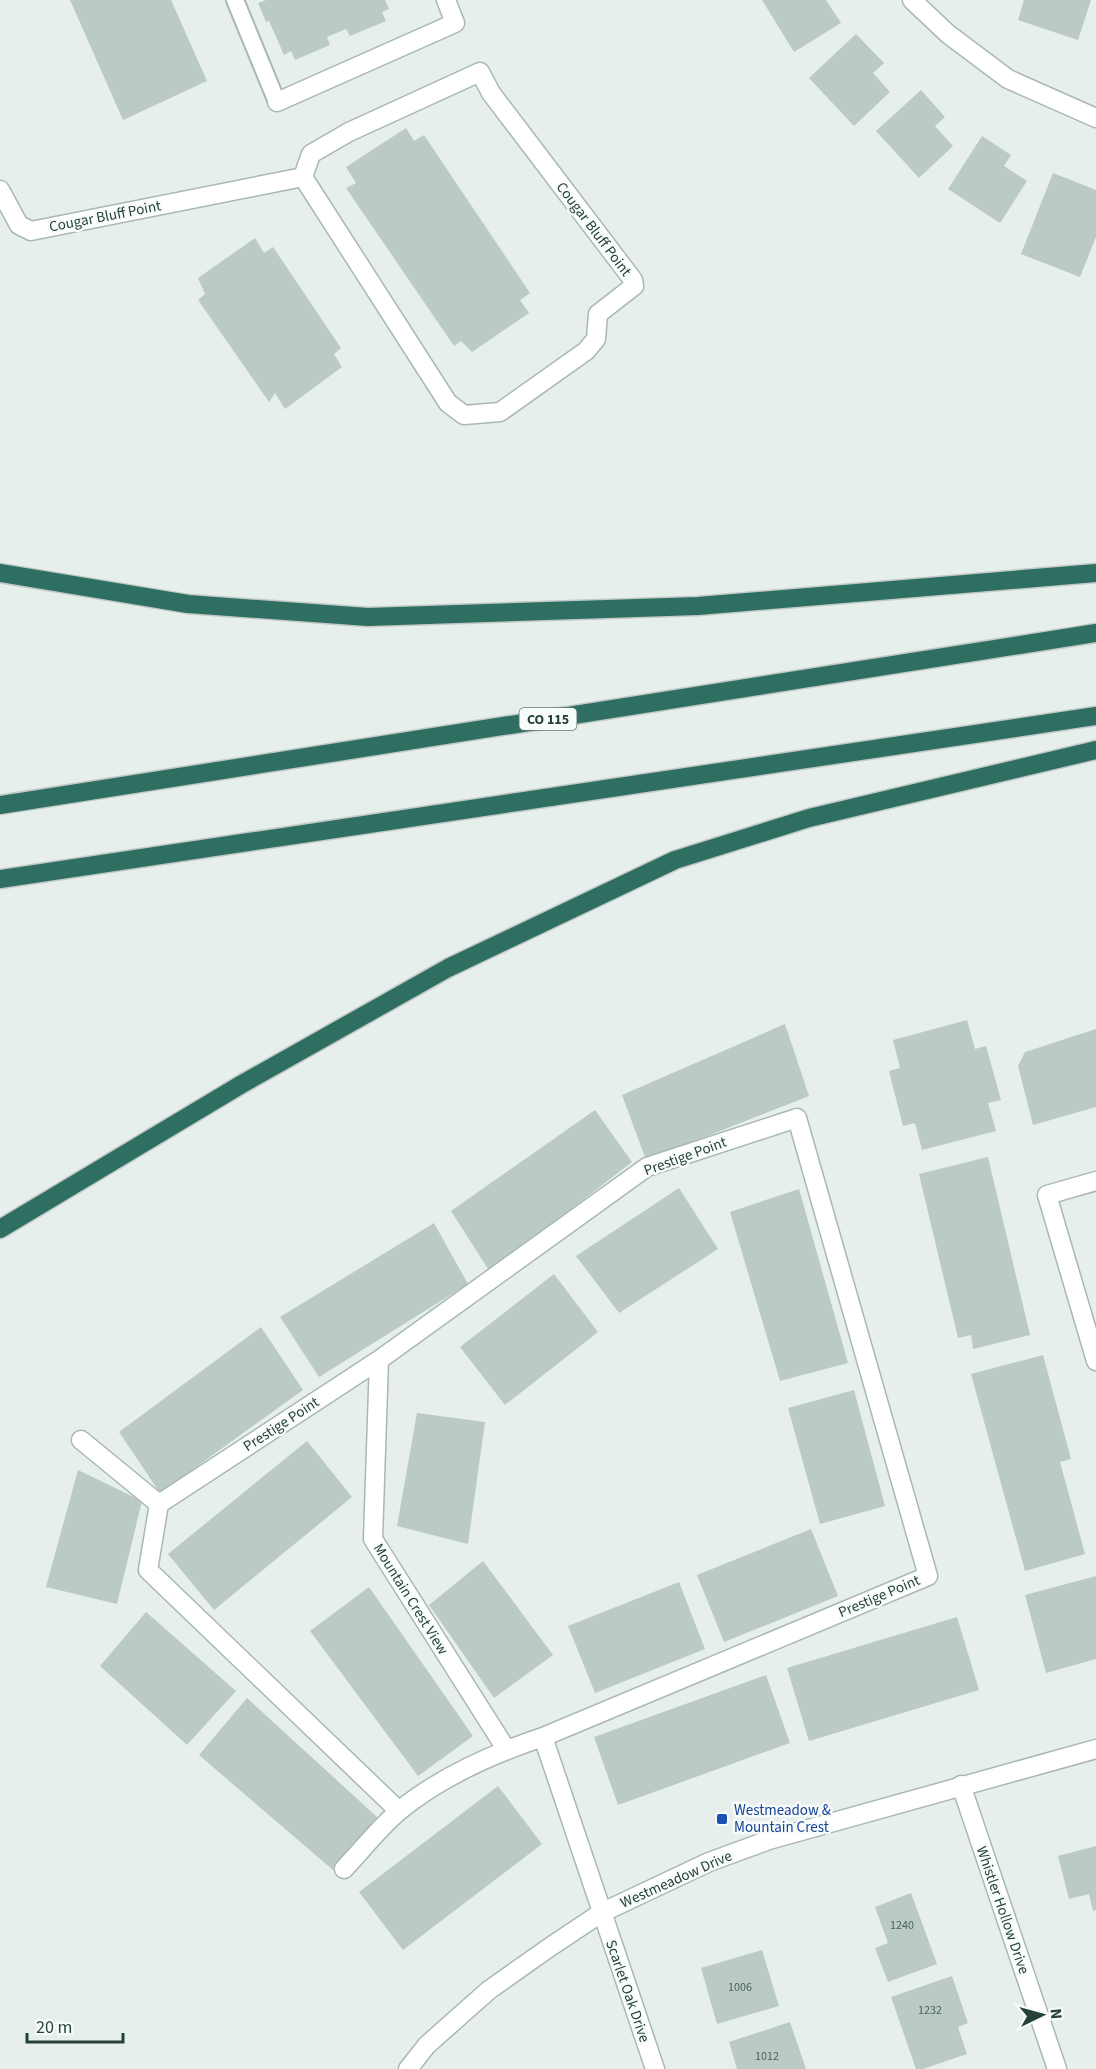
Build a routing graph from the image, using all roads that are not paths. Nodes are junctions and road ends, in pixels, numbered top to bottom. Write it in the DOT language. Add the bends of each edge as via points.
graph roads {
  1 [pos="235,0"];
  2 [pos="446,0"];
  3 [pos="912,0"];
  4 [pos="277,102"];
  5 [pos="1096,118"];
  6 [pos="303,177"];
  7 [pos="0,190"];
  8 [pos="0,573"];
  9 [pos="1096,573"];
  10 [pos="1096,633"];
  11 [pos="1096,716"];
  12 [pos="1096,750"];
  13 [pos="0,805"];
  14 [pos="0,879"];
  15 [pos="1096,1181"];
  16 [pos="0,1229"];
  17 [pos="379,1360"];
  18 [pos="1096,1361"];
  19 [pos="81,1440"];
  20 [pos="159,1504"];
  21 [pos="543,1737"];
  22 [pos="506,1749"];
  23 [pos="1096,1749"];
  24 [pos="961,1785"];
  25 [pos="399,1811"];
  26 [pos="344,1869"];
  27 [pos="601,1913"];
  28 [pos="408,2069"];
  29 [pos="656,2069"];
  30 [pos="1057,2069"];
  1 -- 4 [label="lane"];
  2 -- 4 [label="street" via="456,23"];
  3 -- 5 [label="street" via="948,34 1008,79"];
  6 -- 6 [label="street, Cougar Bluff Point" via="448,403 464,415 500,412 586,351 596,339 598,314 634,286 491,93 480,72 311,154"];
  6 -- 7 [label="street, Cougar Bluff Point" via="31,231 19,225"];
  8 -- 9 [label="highway" via="188,604 368,617 698,606"];
  10 -- 13 [label="highway, CO 115"];
  11 -- 14 [label="highway"];
  12 -- 16 [label="highway" via="809,818 675,860 448,968 242,1084"];
  15 -- 18 [label="street" via="1047,1195"];
  17 -- 20 [label="street, Prestige Point"];
  17 -- 21 [label="street, Prestige Point" via="647,1167 797,1118 928,1576"];
  17 -- 22 [label="street, Mountain Crest View" via="372,1539"];
  19 -- 20 [label="street"];
  20 -- 25 [label="street" via="148,1570"];
  21 -- 22 [label="street, Prestige Point"];
  21 -- 27 [label="street"];
  22 -- 25 [label="street, Prestige Point" via="455,1774"];
  23 -- 24 [label="street, Westmeadow Drive"];
  24 -- 27 [label="street, Westmeadow Drive" via="769,1840 709,1862"];
  24 -- 30 [label="street, Whistler Hollow Drive"];
  25 -- 26 [label="street, Prestige Point"];
  27 -- 28 [label="street, Westmeadow Drive" via="489,1990 427,2045"];
  27 -- 29 [label="street, Scarlet Oak Drive"];
}
